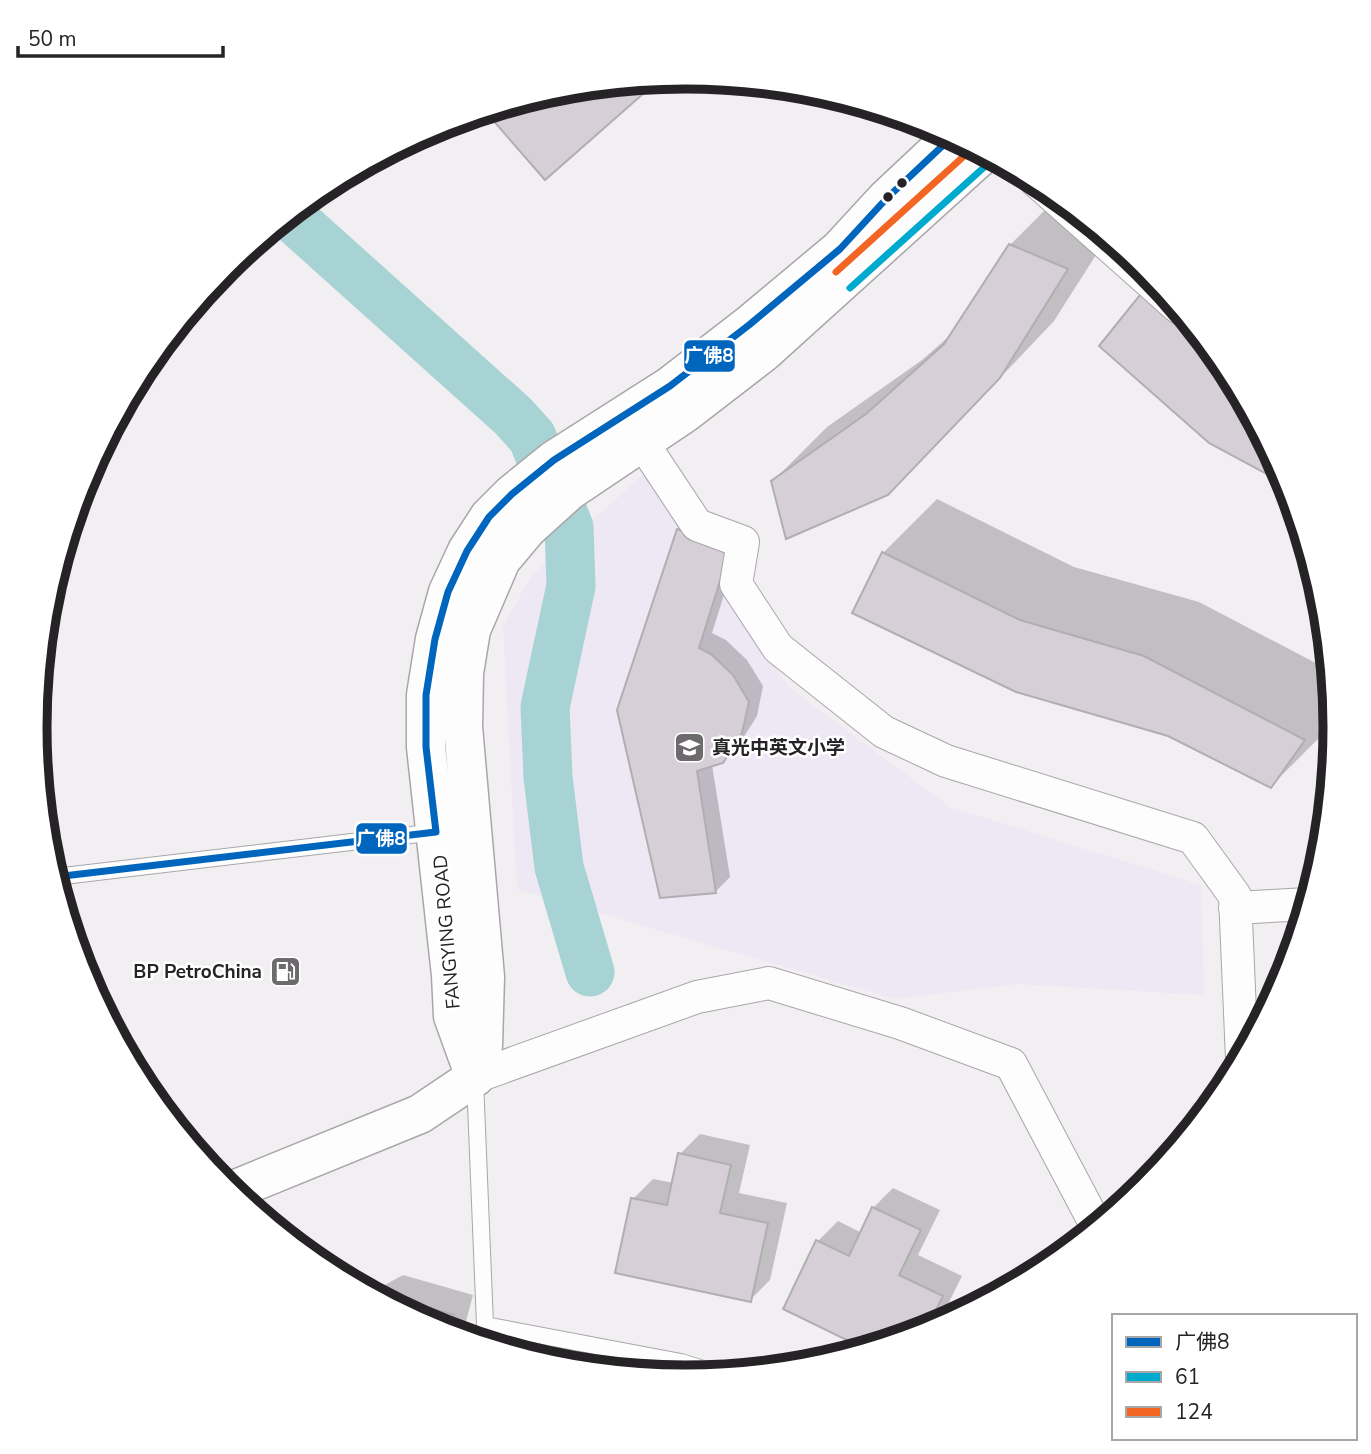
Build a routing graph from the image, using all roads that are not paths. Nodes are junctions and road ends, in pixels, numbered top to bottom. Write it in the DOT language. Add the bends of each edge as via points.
graph roads {
  1 [pos="945,144"];
  2 [pos="977,160"];
  3 [pos="642,442"];
  4 [pos="592,455"];
  5 [pos="436,832"];
  6 [pos="65,876"];
  7 [pos="1298,905"];
  8 [pos="1235,908"];
  9 [pos="1241,1040"];
  10 [pos="475,1077"];
  11 [pos="243,1186"];
  12 [pos="1092,1218"];
  13 [pos="690,1365"];
  1 -- 4 [label="street, FANGYING ROAD" via="840,248"];
  2 -- 3 [label="street, FANGYING ROAD" via="764,352"];
  3 -- 4 [label="street, FANGYING ROAD"];
  3 -- 8 [label="street" via="697,525 743,542 736,584 778,648 884,733 946,761 1193,838 1235,896"];
  4 -- 5 [label="street, FANGYING ROAD" via="554,460 512,494 489,517 448,592 426,695 426,747"];
  4 -- 10 [label="street, FANGYING ROAD" via="569,491 501,560 471,630 464,673 465,753 485,977 483,1046"];
  5 -- 6 [label="lane"];
  5 -- 10 [label="street, FANGYING ROAD" via="453,1016"];
  7 -- 8 [label="street"];
  8 -- 9 [label="street"];
  10 -- 11 [label="street" via="420,1114"];
  10 -- 12 [label="street" via="697,998 769,983 900,1023 1011,1064"];
  10 -- 13 [label="lane" via="485,1325"];
}
